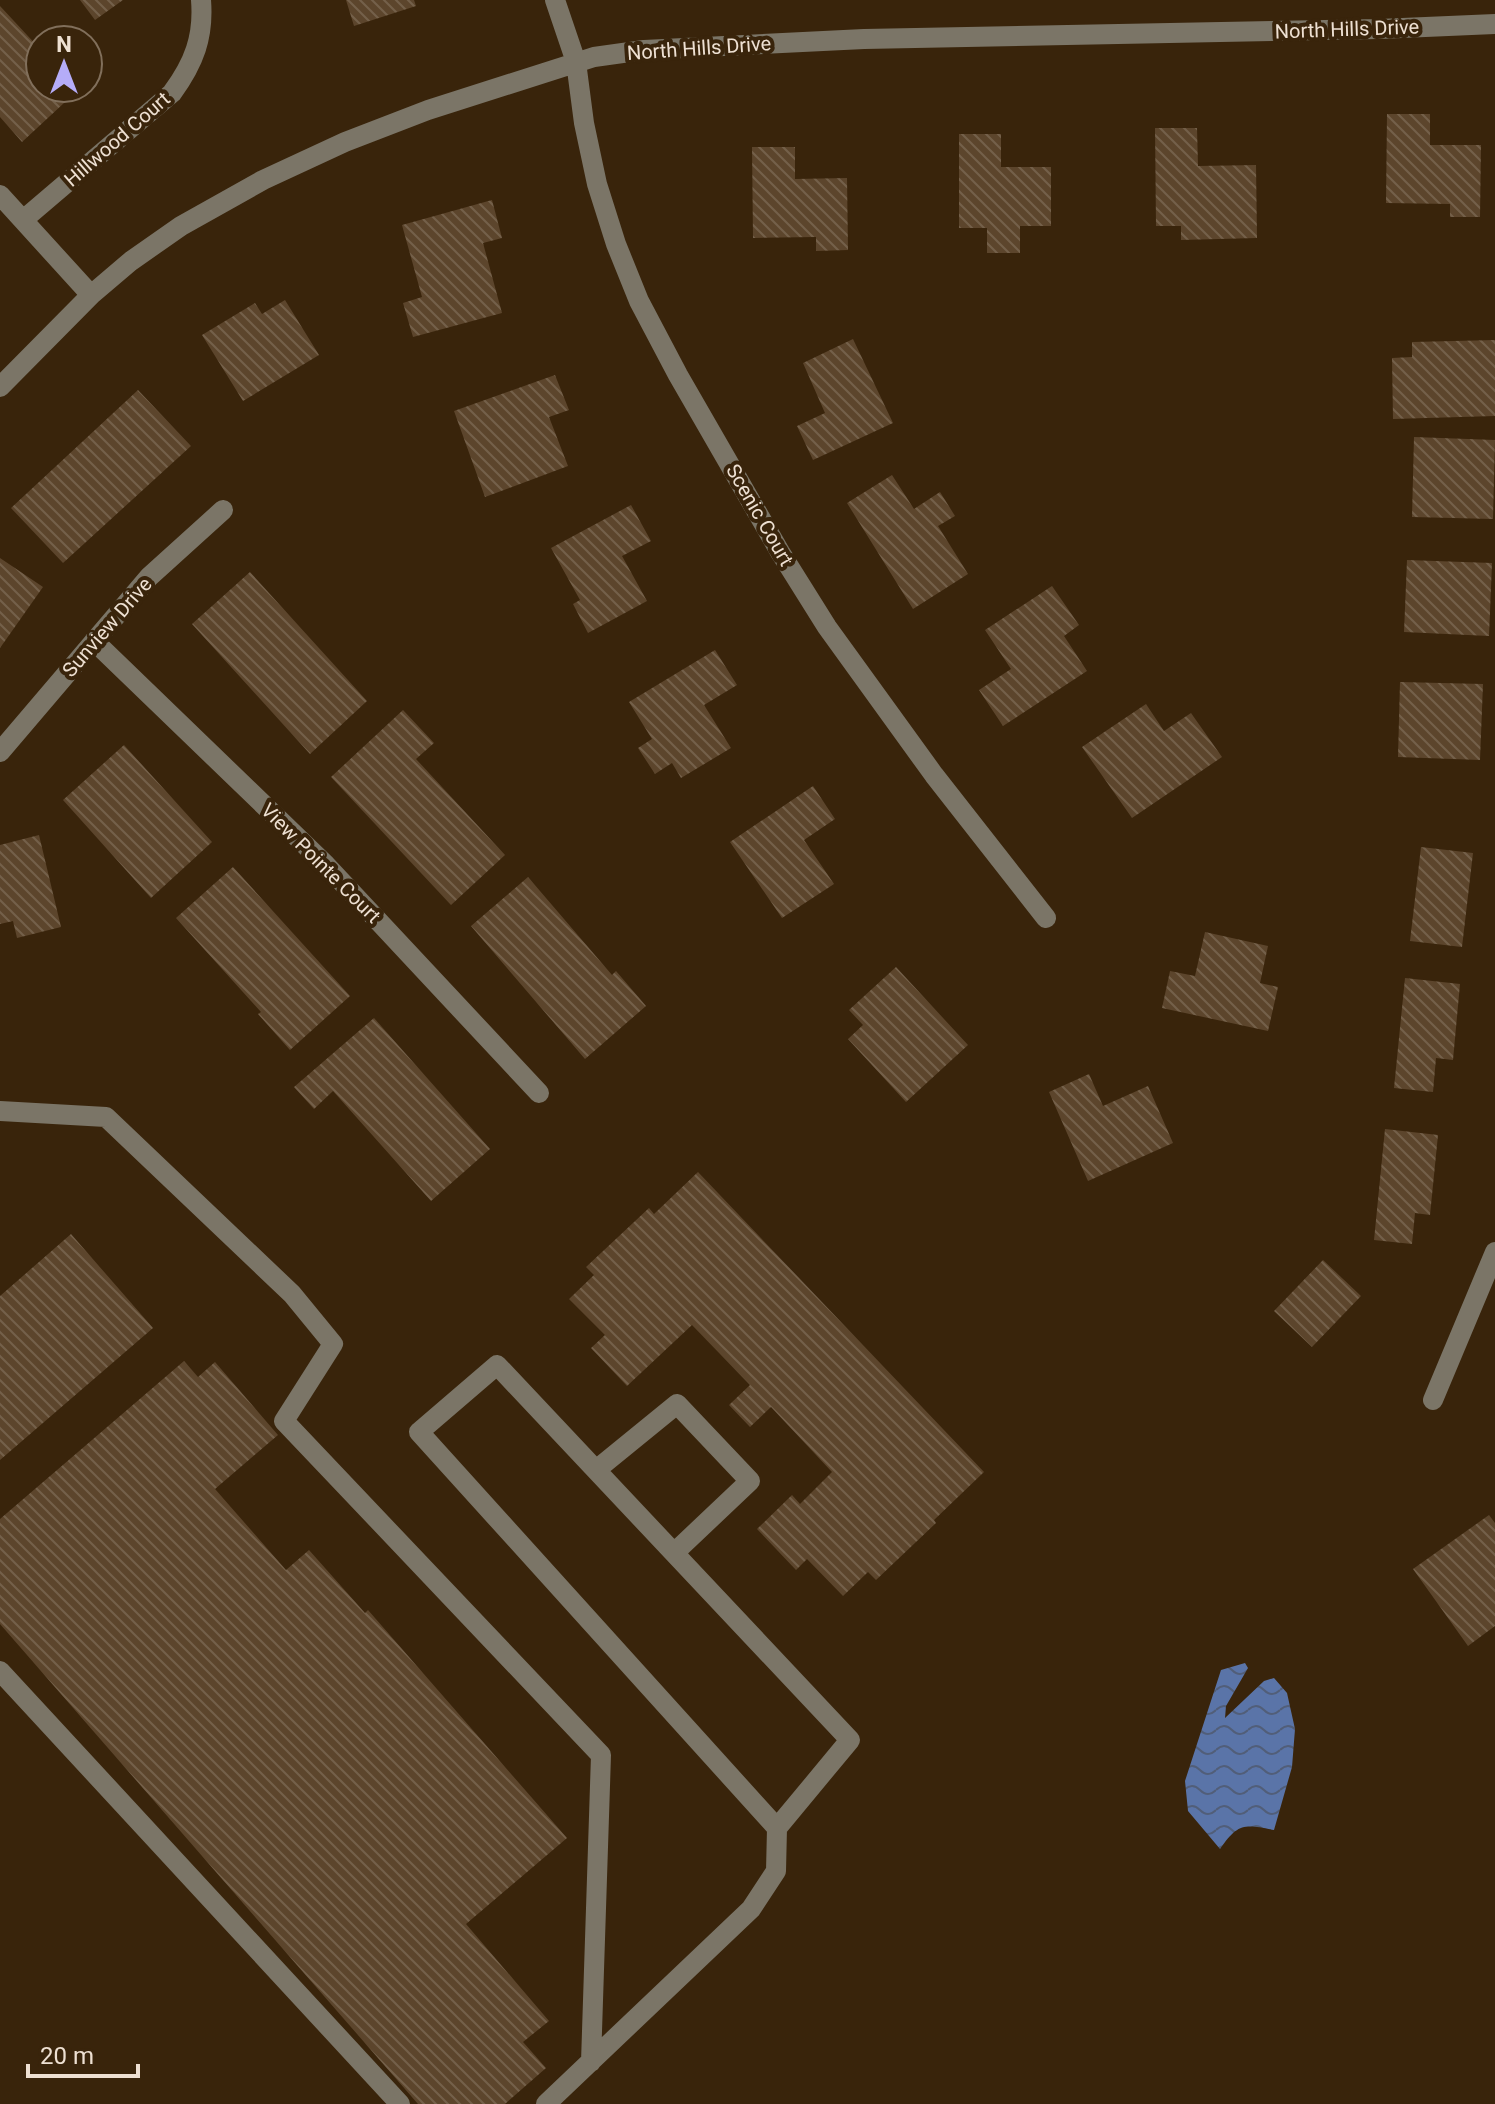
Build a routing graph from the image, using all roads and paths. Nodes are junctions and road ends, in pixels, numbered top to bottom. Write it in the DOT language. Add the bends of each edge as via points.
graph roads {
  1 [pos="201,0"];
  2 [pos="555,0"];
  3 [pos="1495,24"];
  4 [pos="576,62"];
  5 [pos="0,195"];
  6 [pos="23,220"];
  7 [pos="91,295"];
  8 [pos="0,387"];
  9 [pos="223,510"];
  10 [pos="94,641"];
  11 [pos="0,752"];
  12 [pos="1046,918"];
  13 [pos="539,1093"];
  14 [pos="0,1111"];
  15 [pos="1495,1252"];
  16 [pos="1433,1400"];
  17 [pos="596,1470"];
  18 [pos="674,1553"];
  19 [pos="0,1671"];
  20 [pos="777,1828"];
  21 [pos="591,2062"];
  22 [pos="400,2104"];
  23 [pos="546,2104"];
  1 -- 6 [label="street, Hillwood Court" via="198,49 172,93"];
  2 -- 4 [label="street, Scenic Court"];
  3 -- 4 [label="street, North Hills Drive" via="864,39 644,50"];
  4 -- 7 [label="street, North Hills Drive" via="428,110 263,180 181,226"];
  4 -- 12 [label="street, Scenic Court" via="597,184 616,244 678,375 827,627"];
  5 -- 6 [label="street"];
  6 -- 7 [label="street"];
  7 -- 8 [label="street, North Hills Drive"];
  9 -- 10 [label="street, Sunview Drive" via="149,577"];
  10 -- 11 [label="street, Sunview Drive"];
  10 -- 13 [label="street, View Pointe Court" via="326,865"];
  14 -- 21 [label="street" via="106,1117 292,1294 333,1344 284,1421 601,1755"];
  15 -- 16 [label="street"];
  17 -- 18 [label="street"];
  17 -- 18 [label="street" via="677,1404 750,1481"];
  17 -- 20 [label="street" via="497,1365 419,1432"];
  18 -- 20 [label="street" via="850,1740"];
  19 -- 22 [label="street"];
  20 -- 21 [label="street" via="776,1871 751,1909"];
  21 -- 23 [label="street"];
}
